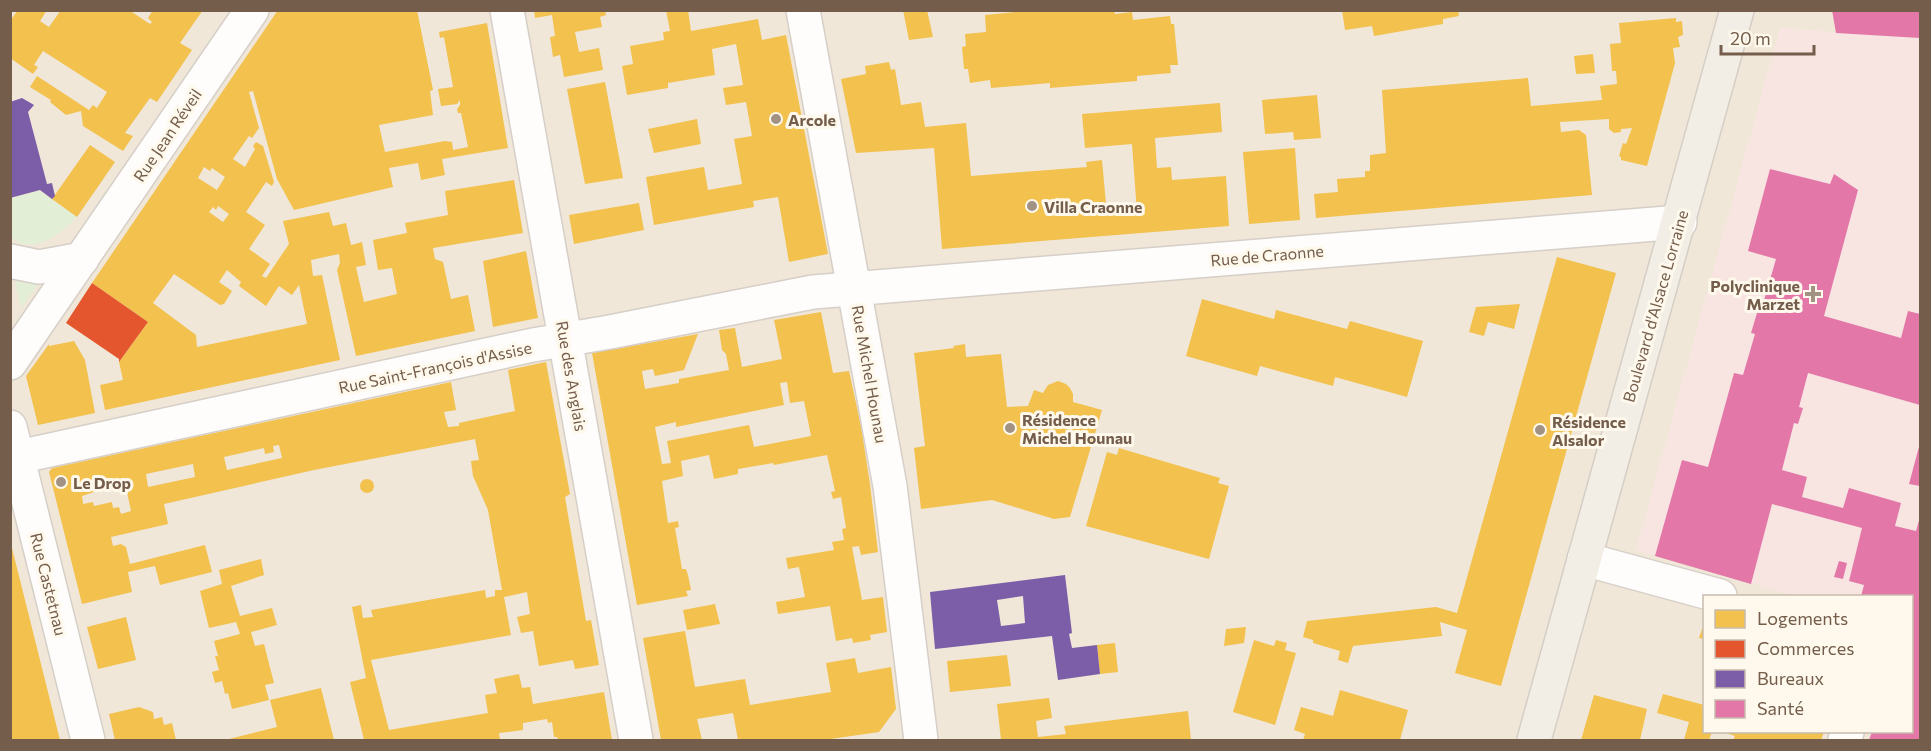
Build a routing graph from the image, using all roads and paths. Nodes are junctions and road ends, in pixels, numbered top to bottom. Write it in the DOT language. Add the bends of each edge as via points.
graph roads {
  1 [pos="252,10"];
  2 [pos="507,10"];
  3 [pos="803,10"];
  4 [pos="1737,10"];
  5 [pos="1680,222"];
  6 [pos="82,259"];
  7 [pos="10,261"];
  8 [pos="854,289"];
  9 [pos="566,339"];
  10 [pos="10,363"];
  11 [pos="14,442"];
  12 [pos="1584,559"];
  13 [pos="1713,595"];
  14 [pos="88,741"];
  15 [pos="636,741"];
  16 [pos="921,741"];
  17 [pos="1534,741"];
  1 -- 6 [label="street, Rue Jean Réveil"];
  2 -- 9 [label="street, Rue des Anglais"];
  3 -- 8 [label="street, Rue Michel Hounau"];
  4 -- 5 [label="main road, Boulevard d'Alsace Lorraine"];
  5 -- 8 [label="street, Rue de Craonne"];
  5 -- 12 [label="main road, Boulevard d'Alsace Lorraine"];
  6 -- 7 [label="street" via="39,267"];
  6 -- 10 [label="street, Rue Jean Réveil"];
  8 -- 9 [label="street, Rue Saint-François d'Assise" via="813,292"];
  8 -- 16 [label="street, Rue Michel Hounau" via="890,486"];
  9 -- 11 [label="street, Rue Saint-François d'Assise"];
  9 -- 15 [label="street, Rue des Anglais"];
  11 -- 14 [label="street, Rue Castetnau"];
  12 -- 13 [label="street"];
  12 -- 17 [label="main road, Boulevard d'Alsace Lorraine"];
}
